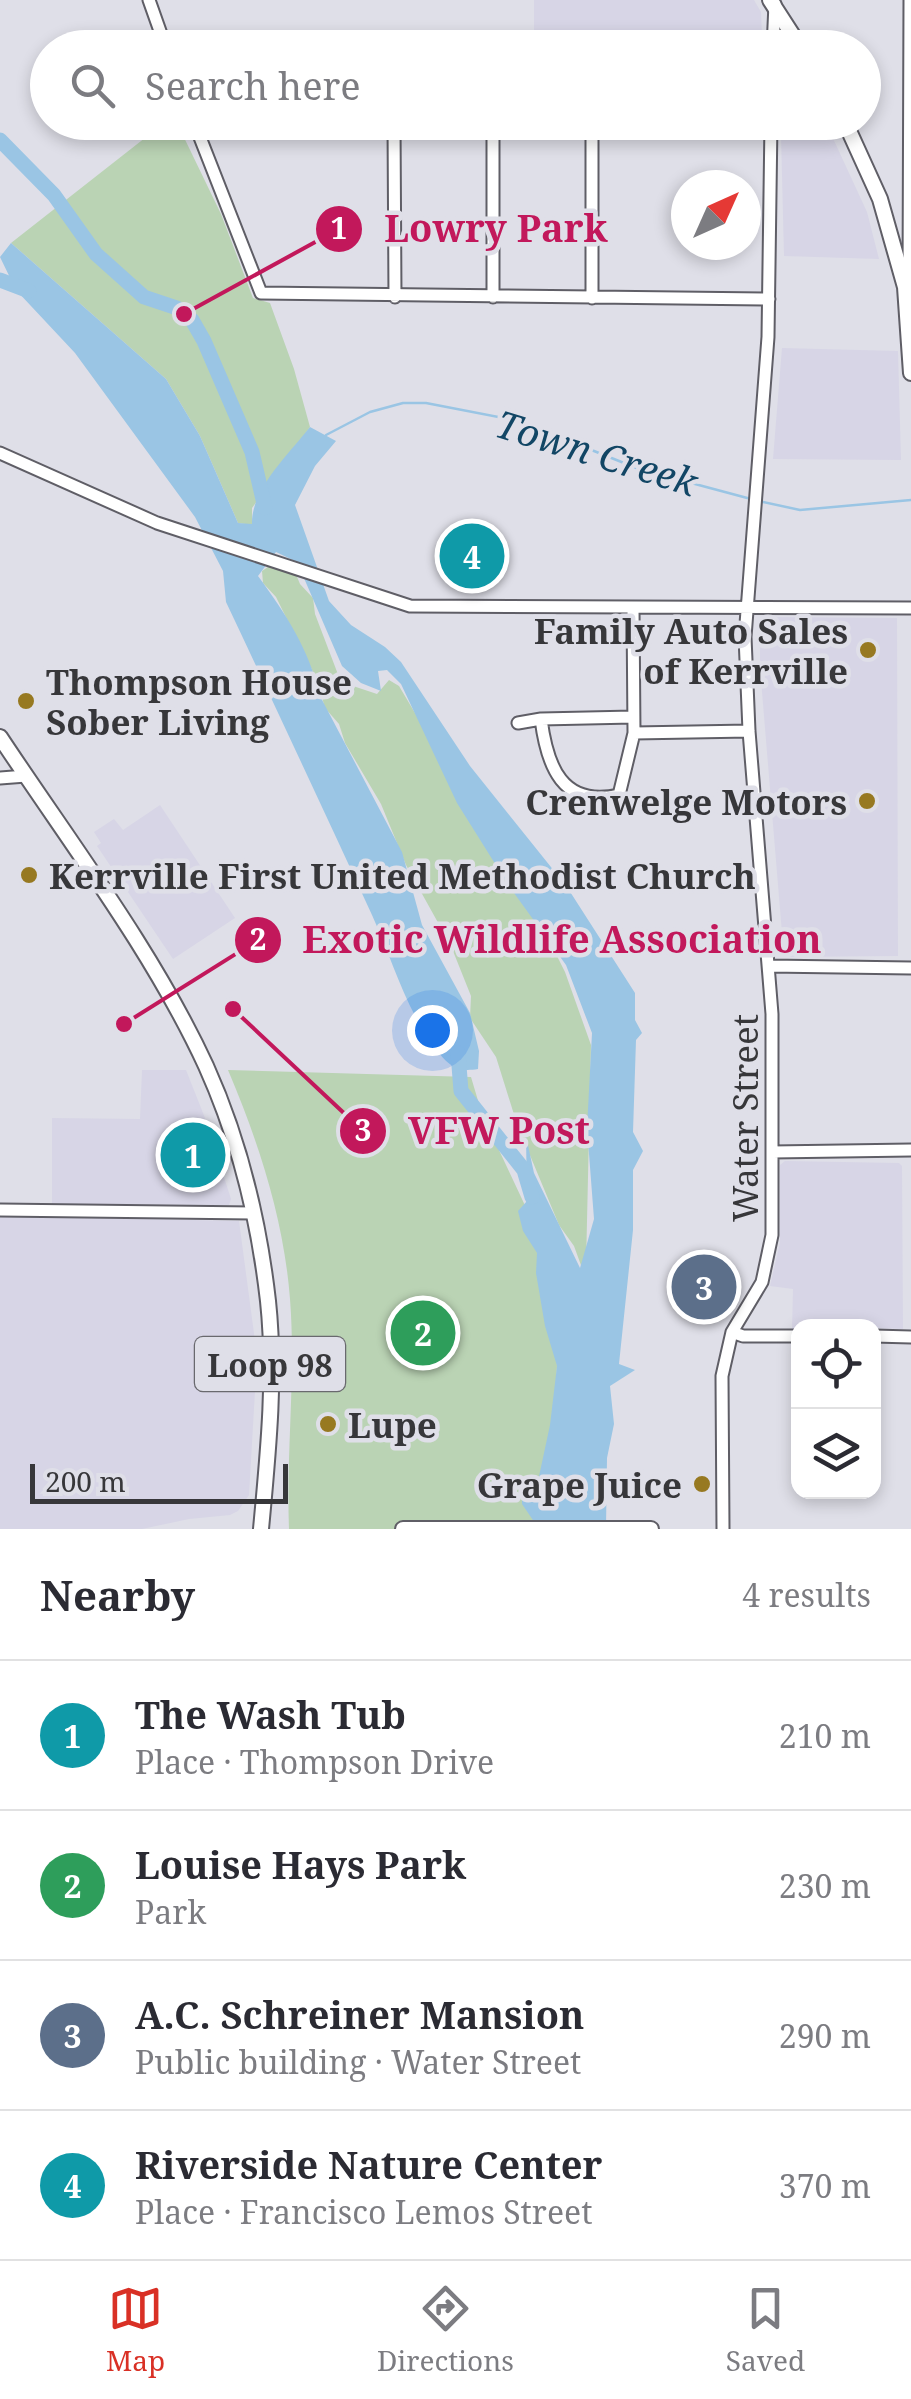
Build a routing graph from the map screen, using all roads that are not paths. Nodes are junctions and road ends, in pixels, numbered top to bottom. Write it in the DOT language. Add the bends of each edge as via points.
graph roads {
  1 [pos="149,0"];
  2 [pos="910,0"];
  3 [pos="773,3"];
  4 [pos="160,30"];
  5 [pos="773,30"];
  6 [pos="790,30"];
  7 [pos="910,41"];
  8 [pos="201,140"];
  9 [pos="394,140"];
  10 [pos="492,140"];
  11 [pos="592,140"];
  12 [pos="771,140"];
  13 [pos="853,140"];
  14 [pos="911,184"];
  15 [pos="395,297"];
  16 [pos="493,297"];
  17 [pos="592,298"];
  18 [pos="768,300"];
  19 [pos="908,306"];
  20 [pos="911,373"];
  21 [pos="0,453"];
  22 [pos="634,608"];
  23 [pos="746,608"];
  24 [pos="911,608"];
  25 [pos="633,718"];
  26 [pos="540,719"];
  27 [pos="518,723"];
  28 [pos="749,731"];
  29 [pos="634,733"];
  30 [pos="0,737"];
  31 [pos="26,776"];
  32 [pos="0,778"];
  33 [pos="769,966"];
  34 [pos="911,968"];
  35 [pos="911,1150"];
  36 [pos="772,1152"];
  37 [pos="0,1210"];
  38 [pos="253,1213"];
  39 [pos="732,1332"];
  40 [pos="791,1336"];
  41 [pos="881,1336"];
  42 [pos="911,1336"];
  43 [pos="611,1528"];
  44 [pos="261,1529"];
  45 [pos="403,1529"];
  46 [pos="650,1529"];
  47 [pos="723,1529"];
  1 -- 4 [label="street"];
  2 -- 7 [label="street"];
  3 -- 5 [label="street"];
  3 -- 6 [label="main road"];
  7 -- 14 [label="street"];
  8 -- 15 [label="street" via="260,293"];
  9 -- 15 [label="street"];
  10 -- 16 [label="street"];
  11 -- 17 [label="street"];
  12 -- 18 [label="street, Water Street"];
  13 -- 19 [label="main road" via="880,199"];
  14 -- 19 [label="street"];
  15 -- 16 [label="street"];
  16 -- 17 [label="street"];
  17 -- 18 [label="street"];
  18 -- 23 [label="street, Water Street"];
  19 -- 20 [label="main road"];
  21 -- 22 [label="street" via="167,526 410,606"];
  22 -- 23 [label="street"];
  22 -- 25 [label="street"];
  23 -- 24 [label="street"];
  23 -- 28 [label="street, Water Street"];
  25 -- 26 [label="street"];
  25 -- 29 [label="street"];
  26 -- 27 [label="street"];
  26 -- 29 [label="street" via="555,774 590,798 620,796"];
  28 -- 29 [label="street"];
  28 -- 33 [label="street, Water Street"];
  30 -- 31 [label="main road, Loop 98"];
  31 -- 32 [label="street"];
  31 -- 38 [label="main road, Loop 98" via="181,1016 217,1093"];
  33 -- 34 [label="street"];
  33 -- 36 [label="street, Water Street"];
  35 -- 36 [label="street"];
  36 -- 39 [label="street, Water Street" via="768,1262"];
  37 -- 38 [label="street"];
  38 -- 44 [label="main road, Loop 98" via="270,1361"];
  39 -- 40 [label="street"];
  39 -- 47 [label="street, Water Street" via="722,1376"];
  41 -- 42 [label="street"];
  43 -- 45 [label="main road"];
  43 -- 46 [label="main road"];
}
